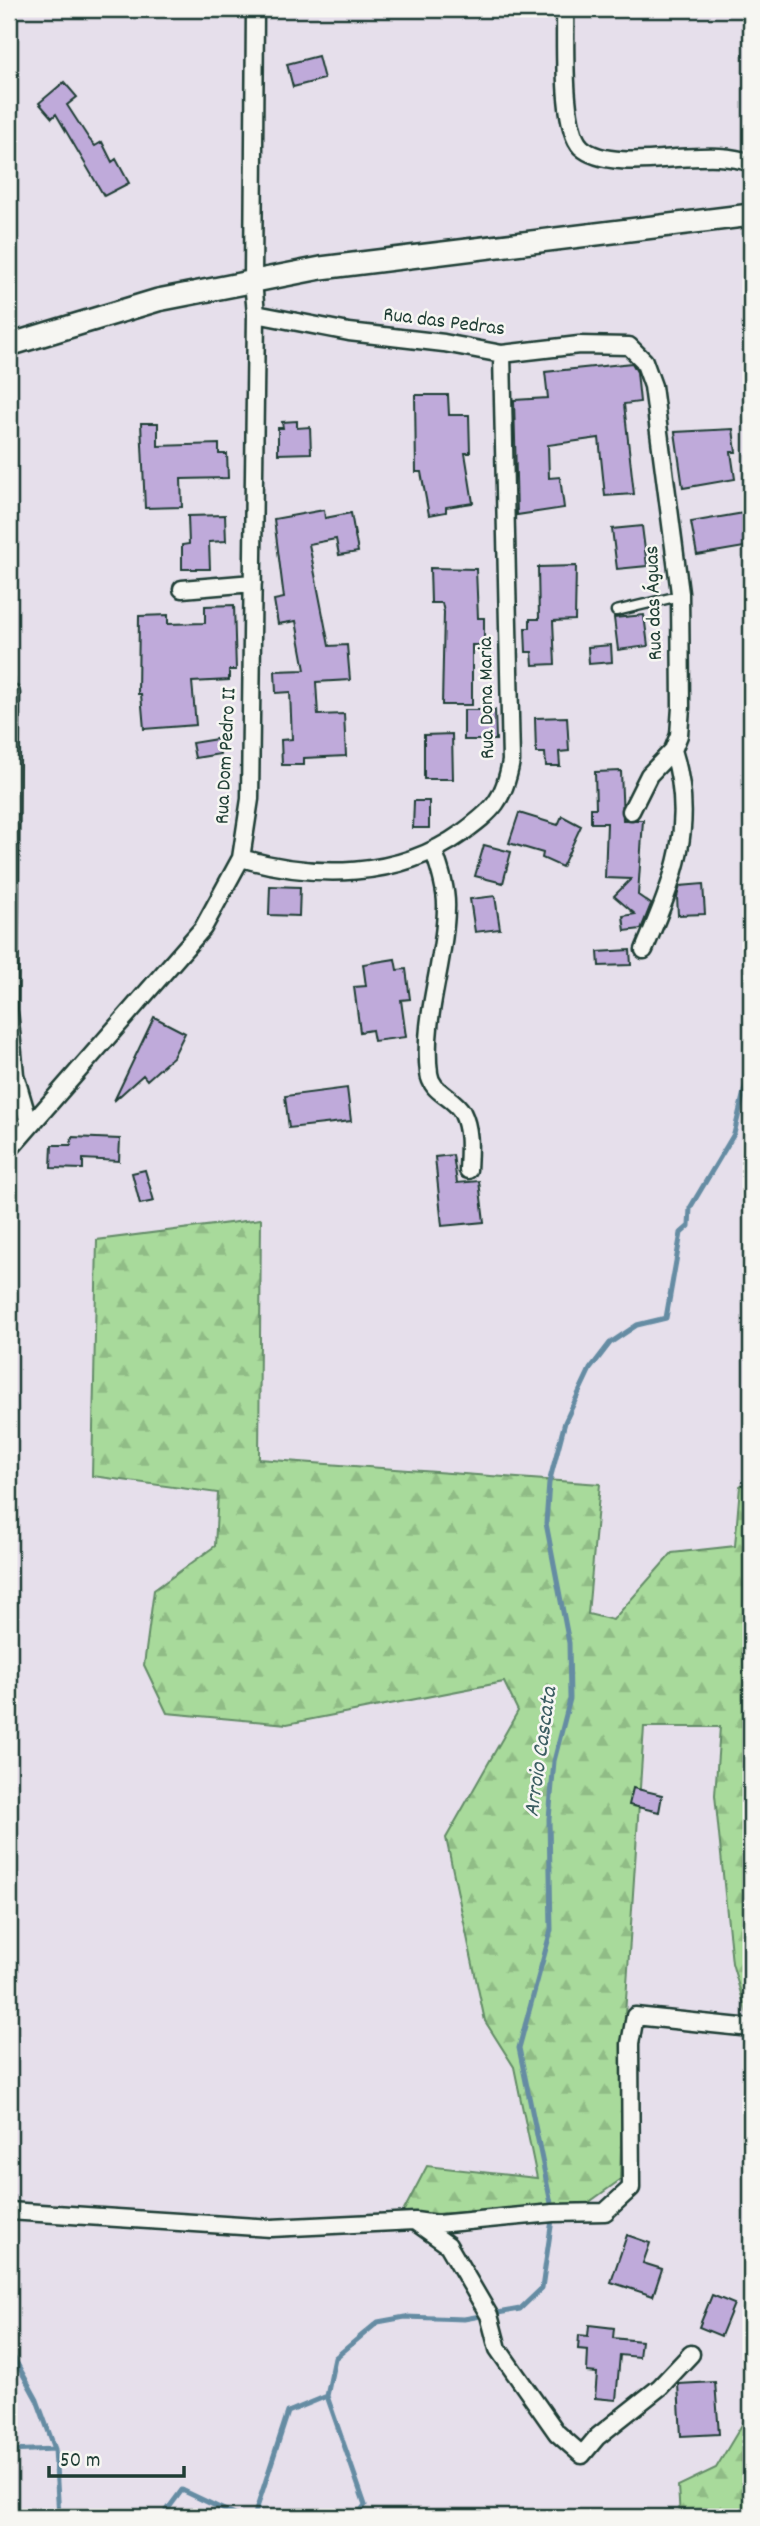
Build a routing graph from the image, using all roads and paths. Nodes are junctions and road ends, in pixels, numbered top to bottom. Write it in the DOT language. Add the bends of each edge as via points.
graph roads {
  1 [pos="255,9"];
  2 [pos="565,9"];
  3 [pos="751,163"];
  4 [pos="751,215"];
  5 [pos="253,281"];
  6 [pos="256,314"];
  7 [pos="9,345"];
  8 [pos="629,346"];
  9 [pos="502,354"];
  10 [pos="253,583"];
  11 [pos="182,589"];
  12 [pos="679,596"];
  13 [pos="616,611"];
  14 [pos="10,685"];
  15 [pos="673,750"];
  16 [pos="631,811"];
  17 [pos="434,852"];
  18 [pos="241,858"];
  19 [pos="644,950"];
  20 [pos="30,1126"];
  21 [pos="9,1150"];
  22 [pos="468,1170"];
  23 [pos="751,2028"];
  24 [pos="9,2211"];
  25 [pos="415,2221"];
  26 [pos="691,2354"];
  1 -- 5 [label="street, Rua Dom Pedro II"];
  2 -- 3 [label="street" via="570,122 582,148 625,161 727,157"];
  4 -- 5 [label="main road" via="321,268"];
  5 -- 6 [label="street, Rua Dom Pedro II"];
  5 -- 7 [label="main road" via="158,300"];
  6 -- 9 [label="street, Rua das Pedras"];
  6 -- 10 [label="street, Rua Dom Pedro II"];
  8 -- 9 [label="street, Rua das Pedras" via="579,345"];
  8 -- 12 [label="street, Rua das Águas" via="644,361 653,386"];
  9 -- 17 [label="street, Rua Dona Maria" via="511,761 497,804"];
  10 -- 11 [label="street"];
  10 -- 18 [label="street, Rua Dom Pedro II" via="250,799"];
  12 -- 13 [label="lane"];
  12 -- 15 [label="street, Rua das Águas" via="681,707"];
  14 -- 20 [label="street" via="9,1010 15,1075"];
  15 -- 16 [label="street" via="649,775"];
  15 -- 19 [label="street" via="683,794 679,861"];
  17 -- 18 [label="street, Rua Dona Maria" via="396,865 327,871 276,867"];
  17 -- 22 [label="street" via="447,905 430,1009 429,1072 432,1085 461,1111 469,1141"];
  18 -- 20 [label="street, Rua Dom Pedro II" via="203,928"];
  20 -- 21 [label="street, Rua Dom Pedro II"];
  23 -- 25 [label="street" via="635,2016 630,2044 631,2189 605,2212 437,2224"];
  24 -- 25 [label="street" via="271,2228"];
  25 -- 26 [label="street" via="448,2245 489,2315 498,2349 557,2433 582,2455"];
}
